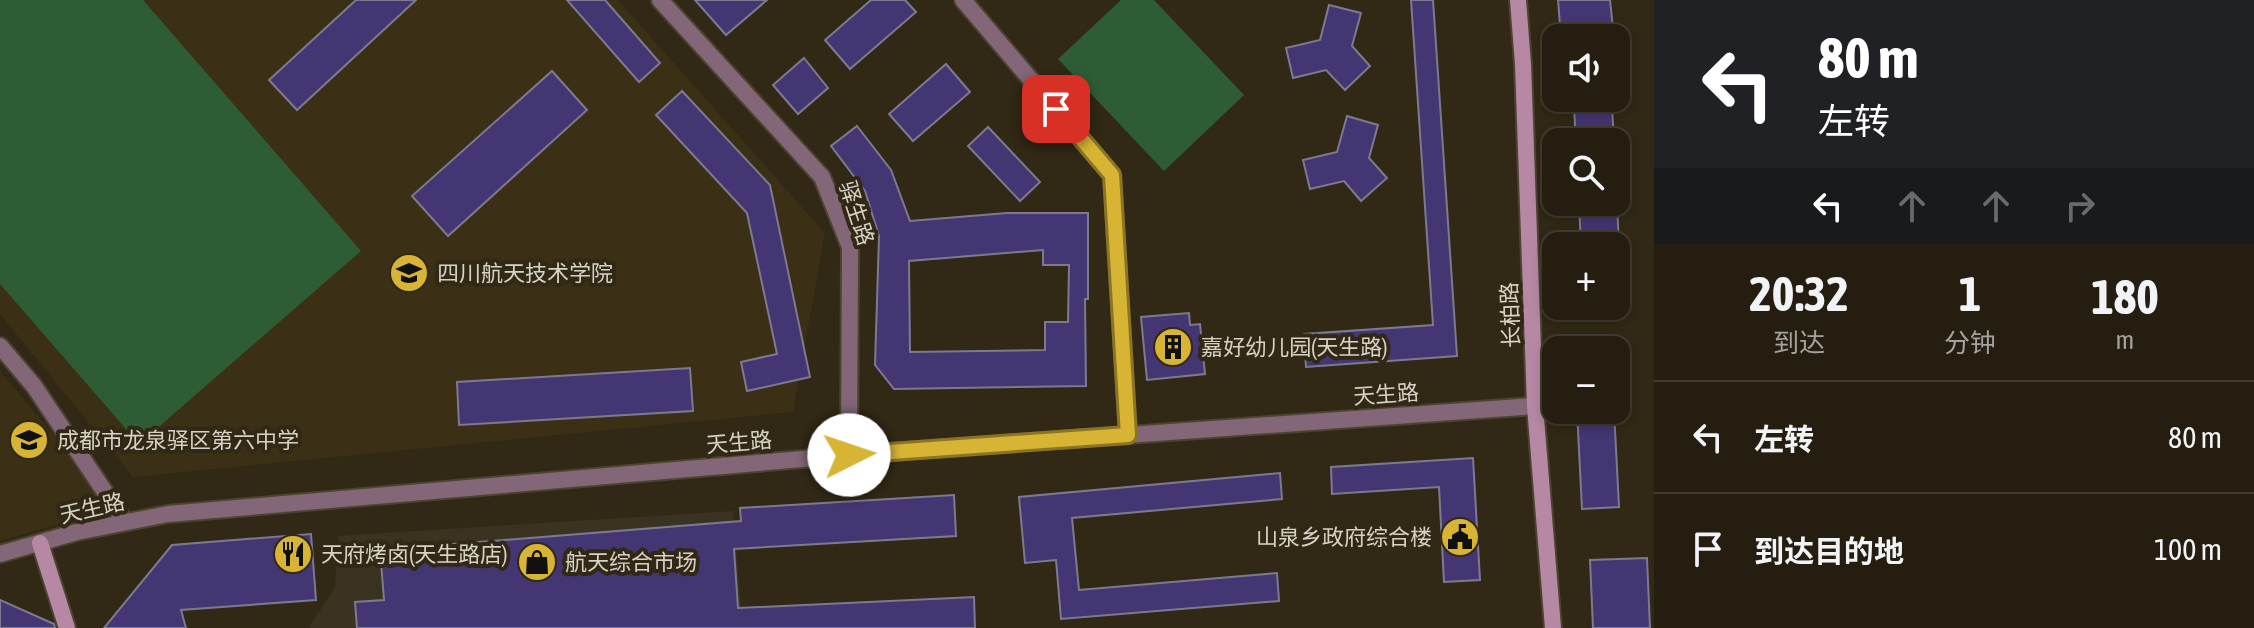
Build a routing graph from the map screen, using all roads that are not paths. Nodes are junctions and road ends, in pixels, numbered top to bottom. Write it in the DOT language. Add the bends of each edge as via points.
graph roads {
  1 [pos="660,0"];
  2 [pos="963,0"];
  3 [pos="1518,0"];
  4 [pos="0,346"];
  5 [pos="1535,406"];
  6 [pos="1128,435"];
  7 [pos="849,455"];
  8 [pos="125,522"];
  9 [pos="40,543"];
  10 [pos="0,554"];
  11 [pos="67,628"];
  12 [pos="1553,628"];
  1 -- 7 [label="street, 驿生路" via="822,177 850,247"];
  2 -- 6 [label="street" via="1112,175"];
  3 -- 5 [label="street, 长柏路"];
  4 -- 8 [label="street" via="34,386"];
  5 -- 6 [label="street, 天生路"];
  5 -- 12 [label="street, 长柏路"];
  6 -- 7 [label="street, 天生路"];
  7 -- 8 [label="street, 天生路" via="168,514"];
  8 -- 9 [label="street, 天生路"];
  9 -- 10 [label="street, 天生路"];
  9 -- 11 [label="street"];
}
